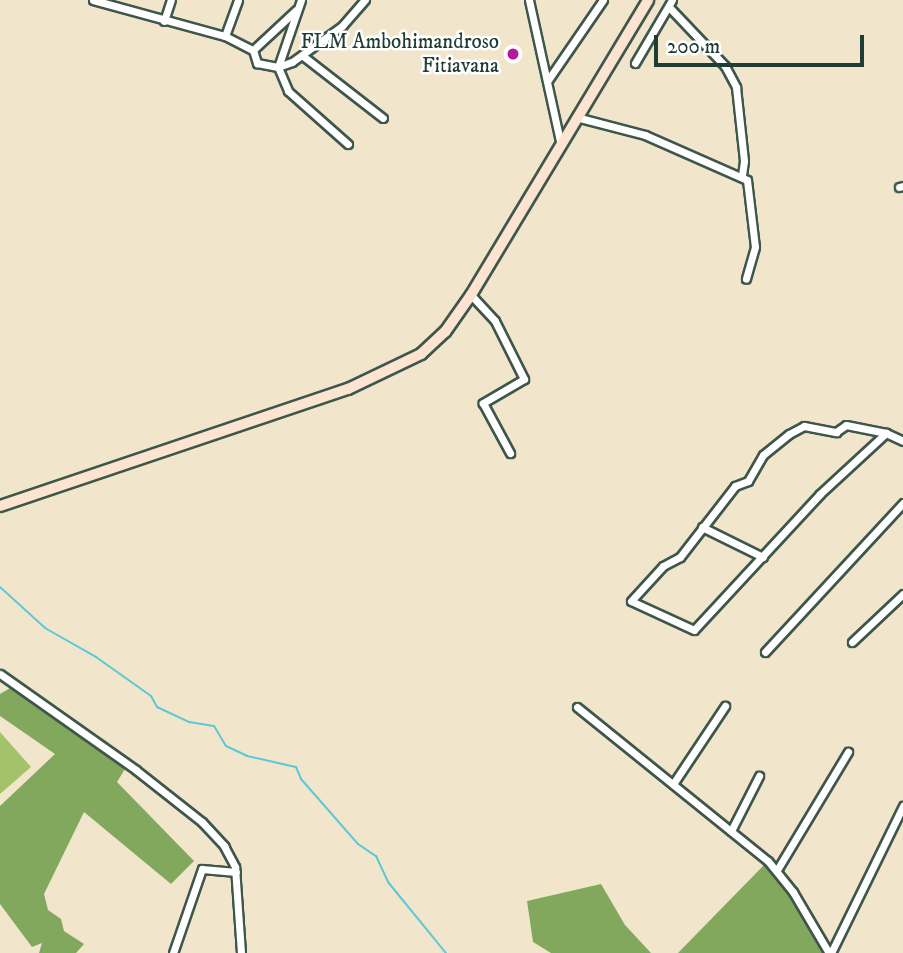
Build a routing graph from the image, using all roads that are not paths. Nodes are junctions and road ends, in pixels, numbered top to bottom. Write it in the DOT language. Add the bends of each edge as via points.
graph roads {
  1 [pos="171,0"];
  2 [pos="238,0"];
  3 [pos="365,0"];
  4 [pos="603,0"];
  5 [pos="648,0"];
  6 [pos="99,1"];
  7 [pos="530,1"];
  8 [pos="300,3"];
  9 [pos="671,4"];
  10 [pos="164,21"];
  11 [pos="225,36"];
  12 [pos="253,50"];
  13 [pos="303,56"];
  14 [pos="635,62"];
  15 [pos="278,67"];
  16 [pos="548,80"];
  17 [pos="576,117"];
  18 [pos="383,118"];
  19 [pos="560,141"];
  20 [pos="348,144"];
  21 [pos="742,175"];
  22 [pos="746,279"];
  23 [pos="471,295"];
  24 [pos="886,433"];
  25 [pos="903,441"];
  26 [pos="510,453"];
  27 [pos="903,503"];
  28 [pos="0,506"];
  29 [pos="702,527"];
  30 [pos="763,557"];
  31 [pos="903,594"];
  32 [pos="852,642"];
  33 [pos="765,652"];
  34 [pos="0,674"];
  35 [pos="577,706"];
  36 [pos="725,706"];
  37 [pos="848,752"];
  38 [pos="759,776"];
  39 [pos="673,784"];
  40 [pos="903,806"];
  41 [pos="731,831"];
  42 [pos="777,870"];
  43 [pos="236,872"];
  44 [pos="173,953"];
  45 [pos="241,953"];
  46 [pos="830,953"];
  1 -- 10 [label="street"];
  2 -- 11 [label="street"];
  3 -- 13 [label="street" via="342,26"];
  4 -- 16 [label="street"];
  5 -- 17 [label="street"];
  6 -- 10 [label="street"];
  7 -- 16 [label="street"];
  8 -- 12 [label="street"];
  8 -- 15 [label="street"];
  9 -- 14 [label="street"];
  9 -- 21 [label="street" via="725,66 736,87"];
  10 -- 11 [label="street"];
  11 -- 12 [label="street"];
  12 -- 15 [label="street" via="257,63"];
  13 -- 15 [label="street"];
  13 -- 18 [label="street"];
  15 -- 20 [label="street" via="288,91"];
  16 -- 19 [label="street"];
  17 -- 19 [label="street"];
  17 -- 21 [label="street" via="646,135"];
  19 -- 23 [label="street"];
  21 -- 22 [label="street" via="750,194 755,247"];
  23 -- 26 [label="street" via="495,321 524,379 484,403"];
  23 -- 28 [label="street" via="445,332 399,367 348,389"];
  24 -- 25 [label="street"];
  24 -- 29 [label="street" via="846,425 836,432 804,426 763,455 748,481 735,486"];
  24 -- 30 [label="street" via="820,494"];
  27 -- 33 [label="street"];
  29 -- 30 [label="street"];
  29 -- 30 [label="street" via="680,557 663,566 631,601 694,630"];
  31 -- 32 [label="street"];
  34 -- 43 [label="street" via="202,822 224,846"];
  35 -- 39 [label="street"];
  36 -- 39 [label="street"];
  37 -- 42 [label="street"];
  38 -- 41 [label="street"];
  39 -- 41 [label="street"];
  40 -- 46 [label="street"];
  41 -- 42 [label="street"];
  42 -- 46 [label="street"];
  43 -- 44 [label="street" via="202,869"];
  43 -- 45 [label="street"];
}
